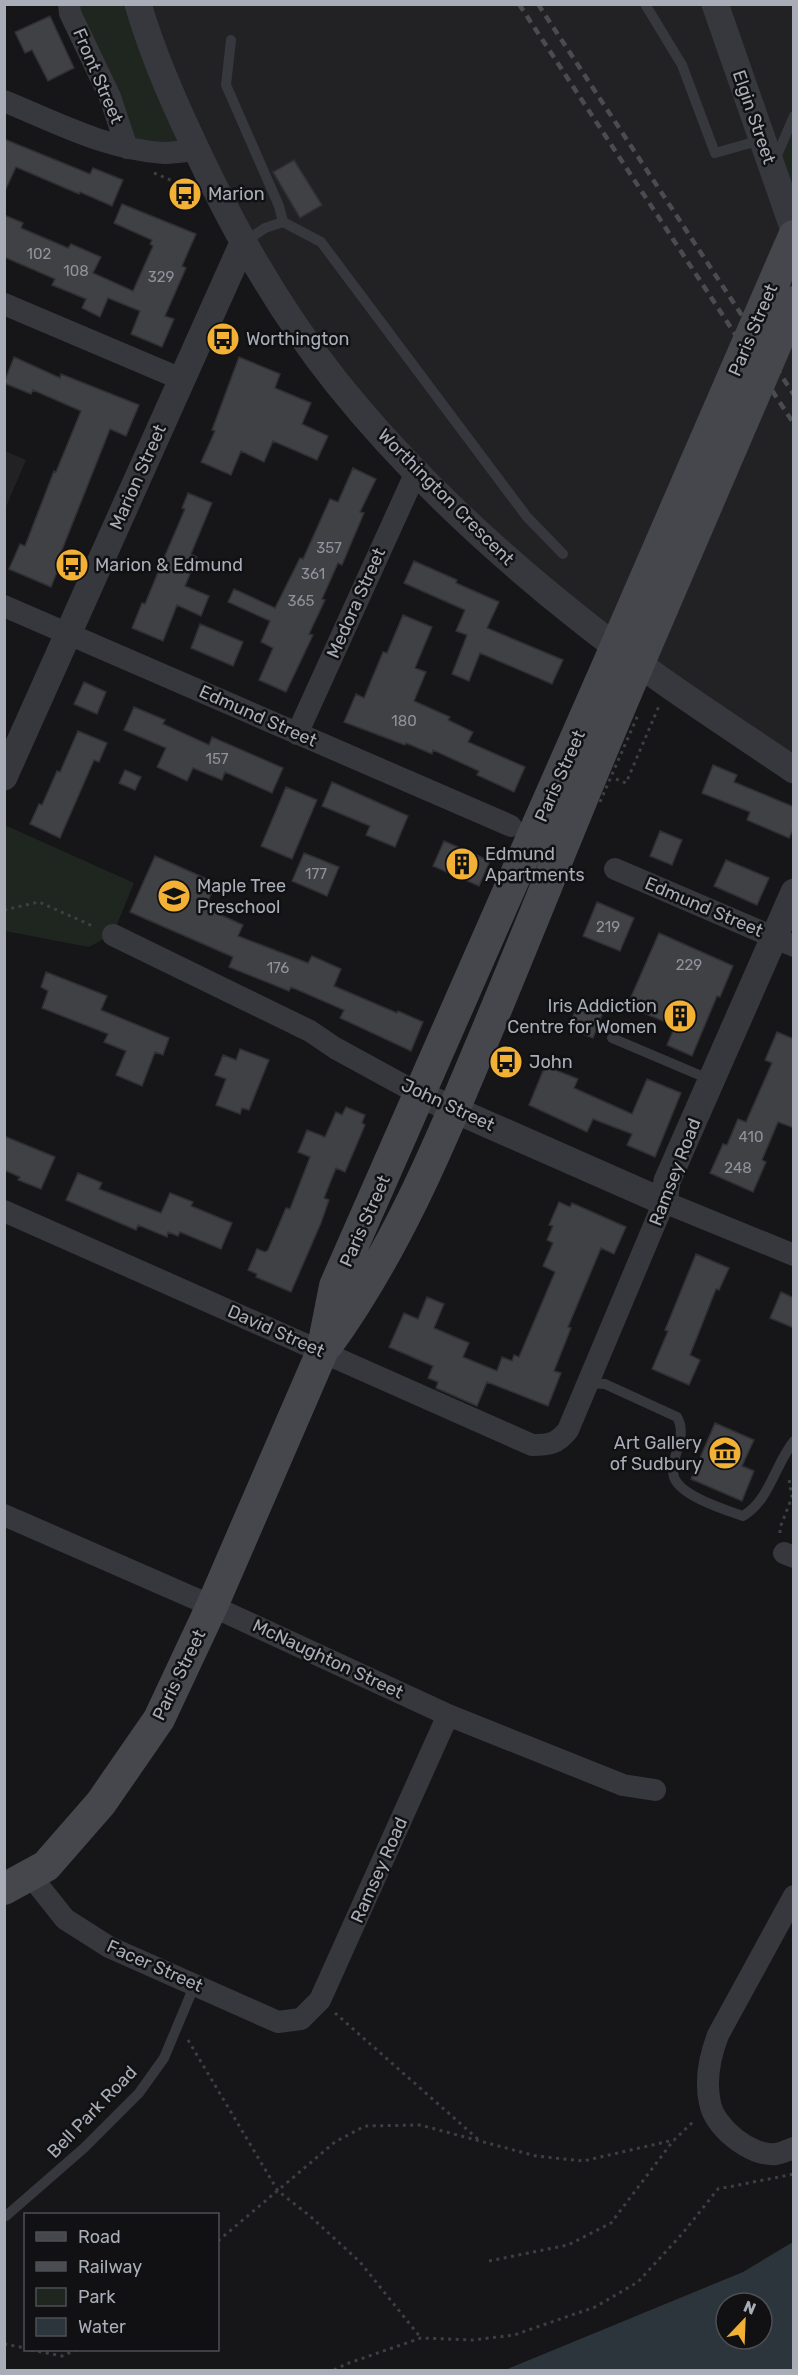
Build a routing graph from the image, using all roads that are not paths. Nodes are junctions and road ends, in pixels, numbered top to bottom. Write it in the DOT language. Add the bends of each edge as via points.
graph roads {
  1 [pos="69,4"];
  2 [pos="138,4"];
  3 [pos="645,4"];
  4 [pos="715,4"];
  5 [pos="231,40"];
  6 [pos="4,101"];
  7 [pos="794,116"];
  8 [pos="762,140"];
  9 [pos="127,148"];
  10 [pos="196,150"];
  11 [pos="772,169"];
  12 [pos="283,222"];
  13 [pos="794,230"];
  14 [pos="794,236"];
  15 [pos="243,243"];
  16 [pos="794,302"];
  17 [pos="4,304"];
  18 [pos="181,379"];
  19 [pos="416,472"];
  20 [pos="563,554"];
  21 [pos="4,606"];
  22 [pos="69,634"];
  23 [pos="613,688"];
  24 [pos="297,734"];
  25 [pos="794,770"];
  26 [pos="4,777"];
  27 [pos="511,826"];
  28 [pos="615,869"];
  29 [pos="794,892"];
  30 [pos="105,932"];
  31 [pos="784,941"];
  32 [pos="612,1038"];
  33 [pos="711,1080"];
  34 [pos="420,1095"];
  35 [pos="454,1110"];
  36 [pos="664,1202"];
  37 [pos="4,1211"];
  38 [pos="794,1255"];
  39 [pos="322,1352"];
  40 [pos="588,1383"];
  41 [pos="794,1441"];
  42 [pos="549,1445"];
  43 [pos="4,1515"];
  44 [pos="212,1606"];
  45 [pos="448,1715"];
  46 [pos="655,1790"];
  47 [pos="17,1882"];
  48 [pos="794,1896"];
  49 [pos="195,1983"];
  50 [pos="300,2019"];
  51 [pos="794,2148"];
  52 [pos="6,2216"];
  1 -- 9 [label="street, Front Street" via="110,97"];
  2 -- 10 [label="street, Worthington Crescent" via="161,73"];
  3 -- 8 [label="lane" via="682,65 715,153"];
  4 -- 8 [label="street, Elgin Street"];
  5 -- 12 [label="lane" via="226,85"];
  6 -- 9 [label="street"];
  7 -- 11 [label="lane"];
  8 -- 11 [label="street, Elgin Street"];
  9 -- 10 [label="street" via="165,153"];
  10 -- 15 [label="street, Worthington Crescent"];
  11 -- 13 [label="street, Elgin Street"];
  12 -- 15 [label="lane" via="265,228"];
  12 -- 20 [label="lane" via="321,242 520,508"];
  14 -- 23 [label="main road, Paris Street, bridge"];
  15 -- 18 [label="street, Marion Street"];
  15 -- 19 [label="street, Worthington Crescent" via="337,383"];
  16 -- 23 [label="main road, Paris Street, bridge"];
  17 -- 18 [label="street"];
  18 -- 22 [label="street, Marion Street"];
  19 -- 24 [label="street, Medora Street"];
  19 -- 25 [label="street, Worthington Crescent" via="585,624 667,686"];
  21 -- 22 [label="street, Edmund Street"];
  22 -- 24 [label="street, Edmund Street"];
  22 -- 26 [label="street, Marion Street"];
  23 -- 34 [label="main road, Paris Street"];
  23 -- 35 [label="main road, Paris Street"];
  24 -- 27 [label="street, Edmund Street"];
  28 -- 31 [label="street, Edmund Street"];
  29 -- 31 [label="street, Ramsey Road"];
  30 -- 34 [label="street, John Street" via="310,1031"];
  31 -- 33 [label="street, Ramsey Road"];
  32 -- 33 [label="lane"];
  33 -- 36 [label="street, Ramsey Road" via="667,1181"];
  34 -- 35 [label="street, John Street"];
  34 -- 39 [label="main road, Paris Street" via="335,1286"];
  35 -- 36 [label="street, John Street"];
  35 -- 39 [label="main road, Paris Street" via="393,1239 356,1306"];
  36 -- 38 [label="street, John Street"];
  36 -- 40 [label="street, Ramsey Road"];
  37 -- 39 [label="street, David Street"];
  39 -- 42 [label="street, David Street" via="532,1445"];
  39 -- 44 [label="main road, Paris Street"];
  40 -- 41 [label="lane" via="604,1384 677,1417 681,1429 673,1465 675,1479 682,1489 743,1516 754,1509"];
  40 -- 42 [label="street, Ramsey Road" via="568,1430"];
  43 -- 44 [label="street, McNaughton Street"];
  44 -- 45 [label="street, McNaughton Street"];
  44 -- 47 [label="main road, Paris Street" via="159,1719 101,1803 46,1866"];
  45 -- 46 [label="street, McNaughton Street" via="623,1785"];
  45 -- 50 [label="street, Ramsey Road" via="320,2000"];
  47 -- 49 [label="street, Facer Street" via="109,1947"];
  48 -- 51 [label="street" via="710,2056 710,2105 736,2141 775,2154"];
  49 -- 50 [label="street, Facer Street" via="278,2022"];
  49 -- 52 [label="lane, Bell Park Road" via="164,2058 138,2093 84,2148"];
}
